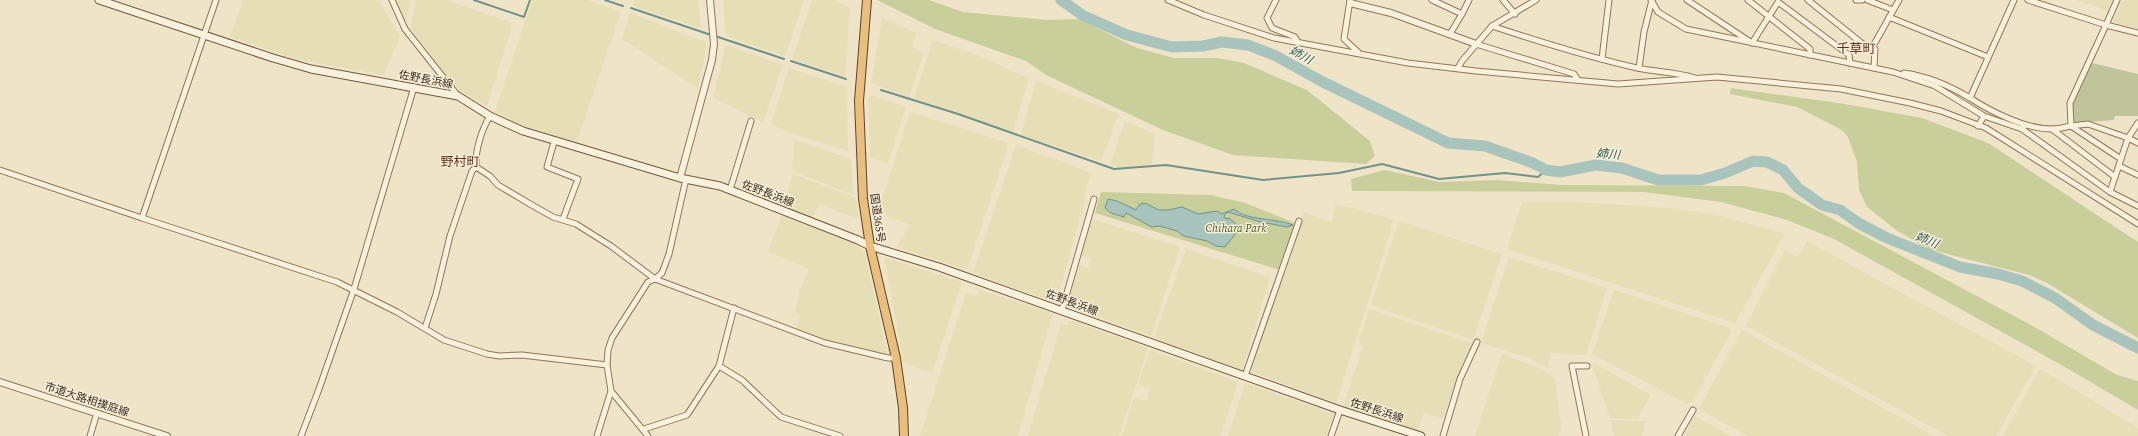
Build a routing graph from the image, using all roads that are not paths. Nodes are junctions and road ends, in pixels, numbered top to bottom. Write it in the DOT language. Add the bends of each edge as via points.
graph roads {
  1 [pos="99,0"];
  2 [pos="216,0"];
  3 [pos="392,0"];
  4 [pos="710,0"];
  5 [pos="867,0"];
  6 [pos="1168,0"];
  7 [pos="1276,0"];
  8 [pos="1432,0"];
  9 [pos="1469,0"];
  10 [pos="1503,0"];
  11 [pos="1536,0"];
  12 [pos="1609,0"];
  13 [pos="1652,0"];
  14 [pos="1687,0"];
  15 [pos="1748,0"];
  16 [pos="1808,0"];
  17 [pos="1856,0"];
  18 [pos="1862,0"];
  19 [pos="1867,0"];
  20 [pos="1899,0"];
  21 [pos="2014,0"];
  22 [pos="2028,0"];
  23 [pos="2117,0"];
  24 [pos="1779,1"];
  25 [pos="1350,2"];
  26 [pos="1893,10"];
  27 [pos="1462,14"];
  28 [pos="1515,14"];
  29 [pos="1890,17"];
  30 [pos="1768,18"];
  31 [pos="2106,25"];
  32 [pos="1492,26"];
  33 [pos="1450,34"];
  34 [pos="2138,34"];
  35 [pos="204,36"];
  36 [pos="1296,41"];
  37 [pos="1752,43"];
  38 [pos="1476,44"];
  39 [pos="1872,48"];
  40 [pos="1358,52"];
  41 [pos="1810,55"];
  42 [pos="1988,57"];
  43 [pos="1602,59"];
  44 [pos="1850,63"];
  45 [pos="1458,68"];
  46 [pos="1639,68"];
  47 [pos="1874,68"];
  48 [pos="1893,72"];
  49 [pos="1698,79"];
  50 [pos="1578,80"];
  51 [pos="414,87"];
  52 [pos="458,96"];
  53 [pos="1970,98"];
  54 [pos="490,116"];
  55 [pos="1984,116"];
  56 [pos="751,121"];
  57 [pos="2138,123"];
  58 [pos="2029,124"];
  59 [pos="1978,126"];
  60 [pos="2071,126"];
  61 [pos="2022,129"];
  62 [pos="2052,129"];
  63 [pos="2128,138"];
  64 [pos="554,142"];
  65 [pos="2138,143"];
  66 [pos="2121,159"];
  67 [pos="2119,166"];
  68 [pos="476,167"];
  69 [pos="0,170"];
  70 [pos="2138,175"];
  71 [pos="683,178"];
  72 [pos="2115,178"];
  73 [pos="730,190"];
  74 [pos="2110,192"];
  75 [pos="1094,199"];
  76 [pos="2138,206"];
  77 [pos="142,218"];
  78 [pos="563,220"];
  79 [pos="1299,221"];
  80 [pos="2135,221"];
  81 [pos="2138,224"];
  82 [pos="870,246"];
  83 [pos="655,279"];
  84 [pos="354,289"];
  85 [pos="734,308"];
  86 [pos="1062,310"];
  87 [pos="425,328"];
  88 [pos="1476,342"];
  89 [pos="896,358"];
  90 [pos="607,365"];
  91 [pos="719,366"];
  92 [pos="1587,366"];
  93 [pos="1244,376"];
  94 [pos="0,382"];
  95 [pos="611,391"];
  96 [pos="1340,410"];
  97 [pos="1693,410"];
  98 [pos="97,413"];
  99 [pos="644,429"];
  100 [pos="90,436"];
  101 [pos="167,436"];
  102 [pos="301,436"];
  103 [pos="597,436"];
  104 [pos="648,436"];
  105 [pos="840,436"];
  106 [pos="904,436"];
  107 [pos="1331,436"];
  108 [pos="1421,436"];
  109 [pos="1443,436"];
  110 [pos="1586,436"];
  111 [pos="1678,436"];
  1 -- 35 [label="main road, 佐野長浜線"];
  2 -- 35 [label="street"];
  3 -- 52 [label="street" via="404,30"];
  4 -- 71 [label="street" via="714,44 712,60"];
  5 -- 82 [label="highway, 国道365号" via="859,101 863,199"];
  6 -- 36 [label="street" via="1250,31"];
  7 -- 36 [label="street" via="1267,18 1272,28 1295,37"];
  8 -- 27 [label="street"];
  9 -- 27 [label="street"];
  10 -- 28 [label="street"];
  11 -- 28 [label="street"];
  12 -- 43 [label="street"];
  13 -- 37 [label="street" via="1658,12 1686,29"];
  13 -- 46 [label="street"];
  14 -- 37 [label="street"];
  15 -- 30 [label="street"];
  16 -- 39 [label="street" via="1864,45"];
  17 -- 18 [label="street"];
  19 -- 26 [label="street"];
  20 -- 26 [label="street"];
  21 -- 42 [label="street"];
  22 -- 31 [label="street"];
  23 -- 31 [label="street"];
  24 -- 30 [label="street"];
  24 -- 44 [label="street" via="1849,55"];
  25 -- 33 [label="street" via="1391,13"];
  25 -- 40 [label="street" via="1344,39"];
  26 -- 29 [label="street"];
  27 -- 33 [label="street"];
  28 -- 32 [label="street"];
  29 -- 39 [label="street"];
  29 -- 42 [label="street"];
  30 -- 37 [label="street"];
  30 -- 41 [label="street" via="1810,49"];
  31 -- 34 [label="street"];
  31 -- 60 [label="street" via="2070,103"];
  32 -- 38 [label="street"];
  32 -- 43 [label="street" via="1575,53"];
  33 -- 38 [label="street"];
  35 -- 51 [label="main road, 佐野長浜線" via="311,69"];
  35 -- 77 [label="street"];
  36 -- 40 [label="street"];
  37 -- 41 [label="street"];
  38 -- 45 [label="street"];
  38 -- 50 [label="street" via="1574,74"];
  39 -- 47 [label="street" via="1875,49"];
  40 -- 45 [label="street" via="1408,63"];
  41 -- 44 [label="street"];
  42 -- 53 [label="street"];
  43 -- 46 [label="street"];
  44 -- 47 [label="street"];
  45 -- 50 [label="street"];
  46 -- 49 [label="street" via="1676,72"];
  47 -- 48 [label="street"];
  48 -- 53 [label="street" via="1919,75"];
  48 -- 55 [label="street" via="1935,86"];
  49 -- 50 [label="street" via="1618,84"];
  49 -- 59 [label="street" via="1717,77 1848,91 1941,111"];
  51 -- 52 [label="main road, 佐野長浜線"];
  51 -- 84 [label="street"];
  52 -- 54 [label="main road, 佐野長浜線"];
  53 -- 58 [label="street" via="1989,110"];
  54 -- 64 [label="main road, 佐野長浜線" via="523,132"];
  54 -- 68 [label="street" via="484,125"];
  55 -- 59 [label="street"];
  55 -- 61 [label="street"];
  56 -- 73 [label="street"];
  57 -- 63 [label="street"];
  58 -- 61 [label="street"];
  58 -- 62 [label="street"];
  59 -- 80 [label="street" via="1986,128"];
  60 -- 62 [label="street"];
  60 -- 63 [label="street" via="2088,124"];
  60 -- 66 [label="street"];
  61 -- 74 [label="street"];
  62 -- 72 [label="street"];
  63 -- 65 [label="street"];
  63 -- 66 [label="street"];
  64 -- 71 [label="main road, 佐野長浜線"];
  64 -- 78 [label="street" via="547,166 578,179"];
  66 -- 67 [label="street"];
  67 -- 70 [label="street"];
  67 -- 72 [label="street"];
  68 -- 78 [label="street" via="498,185 553,217"];
  68 -- 87 [label="street" via="472,171 450,236"];
  69 -- 77 [label="street"];
  71 -- 73 [label="main road, 佐野長浜線"];
  71 -- 83 [label="street" via="669,254 662,273"];
  72 -- 74 [label="street"];
  73 -- 82 [label="main road, 佐野長浜線"];
  74 -- 76 [label="street"];
  75 -- 86 [label="street"];
  77 -- 84 [label="street"];
  78 -- 83 [label="street" via="576,224 611,246"];
  79 -- 93 [label="street"];
  80 -- 81 [label="street"];
  82 -- 86 [label="main road, 佐野長浜線"];
  82 -- 89 [label="highway, 国道365号"];
  83 -- 85 [label="street"];
  83 -- 90 [label="street" via="648,282 612,338"];
  84 -- 87 [label="street"];
  84 -- 102 [label="street"];
  85 -- 89 [label="street" via="825,343"];
  85 -- 91 [label="street"];
  86 -- 93 [label="main road, 佐野長浜線"];
  87 -- 90 [label="street" via="444,340 487,354 522,355"];
  88 -- 109 [label="street" via="1460,379"];
  89 -- 106 [label="highway, 国道365号"];
  90 -- 95 [label="street"];
  91 -- 99 [label="street" via="687,415"];
  91 -- 105 [label="street" via="742,380 781,417"];
  92 -- 110 [label="street" via="1572,366"];
  93 -- 96 [label="main road, 佐野長浜線"];
  94 -- 98 [label="street, 市道大路相撲庭線"];
  95 -- 99 [label="street"];
  95 -- 103 [label="street"];
  96 -- 107 [label="street"];
  96 -- 108 [label="main road, 佐野長浜線"];
  97 -- 111 [label="street"];
  98 -- 100 [label="street"];
  98 -- 101 [label="street, 市道大路相撲庭線"];
  99 -- 104 [label="street"];
}
